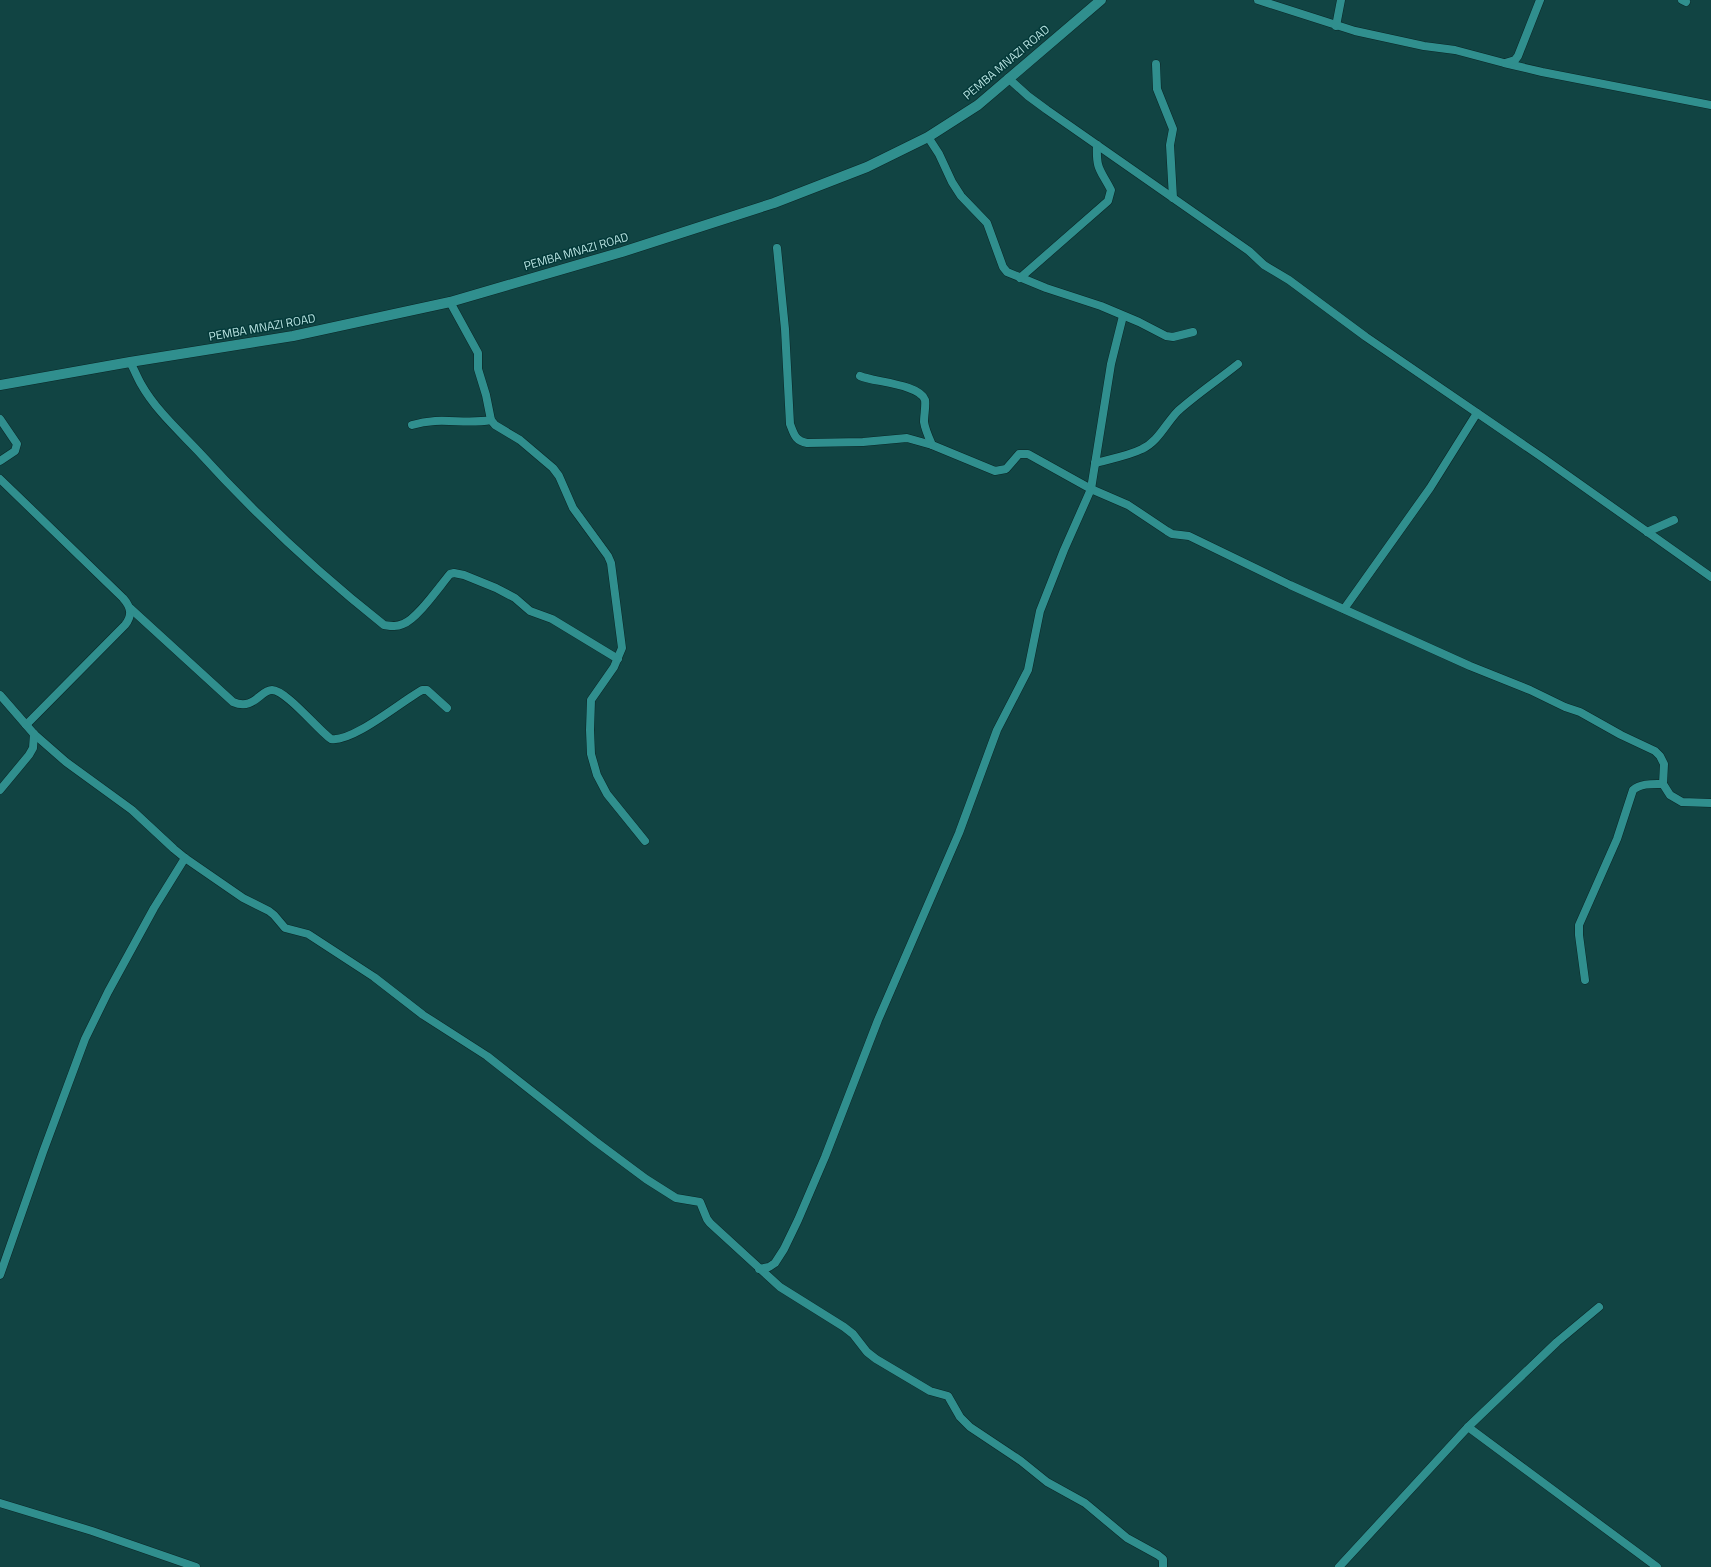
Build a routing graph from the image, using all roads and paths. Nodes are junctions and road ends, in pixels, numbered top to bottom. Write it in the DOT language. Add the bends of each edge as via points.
graph roads {
  1 [pos="1101,0"];
  2 [pos="1258,0"];
  3 [pos="1342,0"];
  4 [pos="1540,0"];
  5 [pos="1336,26"];
  6 [pos="1156,64"];
  7 [pos="1504,64"];
  8 [pos="1008,78"];
  9 [pos="1711,105"];
  10 [pos="928,137"];
  11 [pos="1097,145"];
  12 [pos="1173,198"];
  13 [pos="777,248"];
  14 [pos="1020,278"];
  15 [pos="450,302"];
  16 [pos="1123,316"];
  17 [pos="1193,332"];
  18 [pos="130,362"];
  19 [pos="1238,364"];
  20 [pos="860,376"];
  21 [pos="0,385"];
  22 [pos="1476,414"];
  23 [pos="0,420"];
  24 [pos="491,420"];
  25 [pos="412,425"];
  26 [pos="932,445"];
  27 [pos="0,461"];
  28 [pos="1094,463"];
  29 [pos="0,479"];
  30 [pos="1091,489"];
  31 [pos="1674,520"];
  32 [pos="1647,532"];
  33 [pos="1711,577"];
  34 [pos="130,608"];
  35 [pos="1344,610"];
  36 [pos="618,659"];
  37 [pos="0,695"];
  38 [pos="447,708"];
  39 [pos="26,725"];
  40 [pos="34,734"];
  41 [pos="1663,784"];
  42 [pos="0,790"];
  43 [pos="1711,804"];
  44 [pos="645,841"];
  45 [pos="185,858"];
  46 [pos="1585,980"];
  47 [pos="759,1269"];
  48 [pos="0,1275"];
  49 [pos="1599,1307"];
  50 [pos="1468,1428"];
  51 [pos="0,1503"];
  52 [pos="196,1567"];
  53 [pos="1163,1567"];
  54 [pos="1339,1567"];
  55 [pos="1657,1567"];
  1 -- 8 [label="main road, PEMBA MNAZI ROAD"];
  2 -- 5 [label="street"];
  3 -- 5 [label="street"];
  4 -- 7 [label="street" via="1518,56"];
  5 -- 7 [label="street" via="1424,46 1455,50"];
  6 -- 12 [label="street" via="1157,89 1173,129 1170,145"];
  7 -- 9 [label="street"];
  8 -- 10 [label="main road, PEMBA MNAZI ROAD" via="978,105"];
  8 -- 11 [label="street" via="1028,96"];
  10 -- 14 [label="street" via="961,196 986,223 1003,267 1007,272"];
  10 -- 15 [label="main road, PEMBA MNAZI ROAD" via="866,167 774,203 630,250"];
  11 -- 12 [label="street"];
  11 -- 14 [label="street" via="1098,169 1111,190 1108,201"];
  12 -- 22 [label="street"];
  13 -- 26 [label="street" via="790,424 795,437 807,443 911,438"];
  14 -- 16 [label="street"];
  15 -- 18 [label="main road, PEMBA MNAZI ROAD" via="293,336"];
  15 -- 24 [label="street" via="478,353 478,369"];
  16 -- 17 [label="street" via="1166,336 1173,337"];
  16 -- 28 [label="street"];
  18 -- 21 [label="main road, PEMBA MNAZI ROAD"];
  18 -- 36 [label="street" via="141,384 159,408 230,486 327,579 384,626 404,624 450,574 454,573 473,578 510,595 530,610 552,619"];
  19 -- 28 [label="street" via="1196,394 1144,448"];
  20 -- 26 [label="street" via="911,389 922,396 925,400 924,423"];
  22 -- 32 [label="street"];
  22 -- 35 [label="street" via="1430,488"];
  23 -- 27 [label="street" via="17,444 15,451"];
  24 -- 25 [label="street" via="476,423 432,420"];
  24 -- 36 [label="street" via="553,468 573,508 608,556 622,639"];
  26 -- 30 [label="street" via="995,471 1006,469 1019,454 1028,454"];
  28 -- 30 [label="street"];
  29 -- 34 [label="street" via="123,598"];
  30 -- 35 [label="street" via="1128,505 1167,531 1190,536"];
  30 -- 47 [label="street" via="1040,611 1028,670 997,730 959,833 878,1020 812,1188 779,1258 770,1267"];
  31 -- 32 [label="street"];
  32 -- 33 [label="street"];
  34 -- 38 [label="street" via="233,702 243,705 254,701 269,690 275,691 287,698 331,740 337,741 355,733 422,690 427,690"];
  34 -- 39 [label="street" via="130,617 125,625"];
  35 -- 41 [label="street" via="1580,712 1655,751 1664,764"];
  36 -- 44 [label="street" via="592,700 592,754 597,775 607,794"];
  37 -- 39 [label="street"];
  39 -- 40 [label="street"];
  40 -- 42 [label="street" via="30,755"];
  40 -- 45 [label="street" via="66,762 132,810"];
  41 -- 43 [label="street" via="1670,795 1682,802"];
  41 -- 46 [label="street" via="1637,787 1630,795 1617,839 1579,924"];
  45 -- 47 [label="street" via="243,898 269,911 285,928 308,934 374,977 423,1015 487,1056 646,1179 676,1198 700,1202 710,1223"];
  45 -- 48 [label="street" via="108,992 86,1038"];
  47 -- 53 [label="street" via="780,1286 853,1334 876,1359 930,1391 948,1396 960,1417 970,1427 1047,1482 1085,1503 1127,1538 1158,1555 1162,1559"];
  49 -- 50 [label="street" via="1558,1342"];
  50 -- 54 [label="street"];
  50 -- 55 [label="street"];
  51 -- 52 [label="street"];
}
